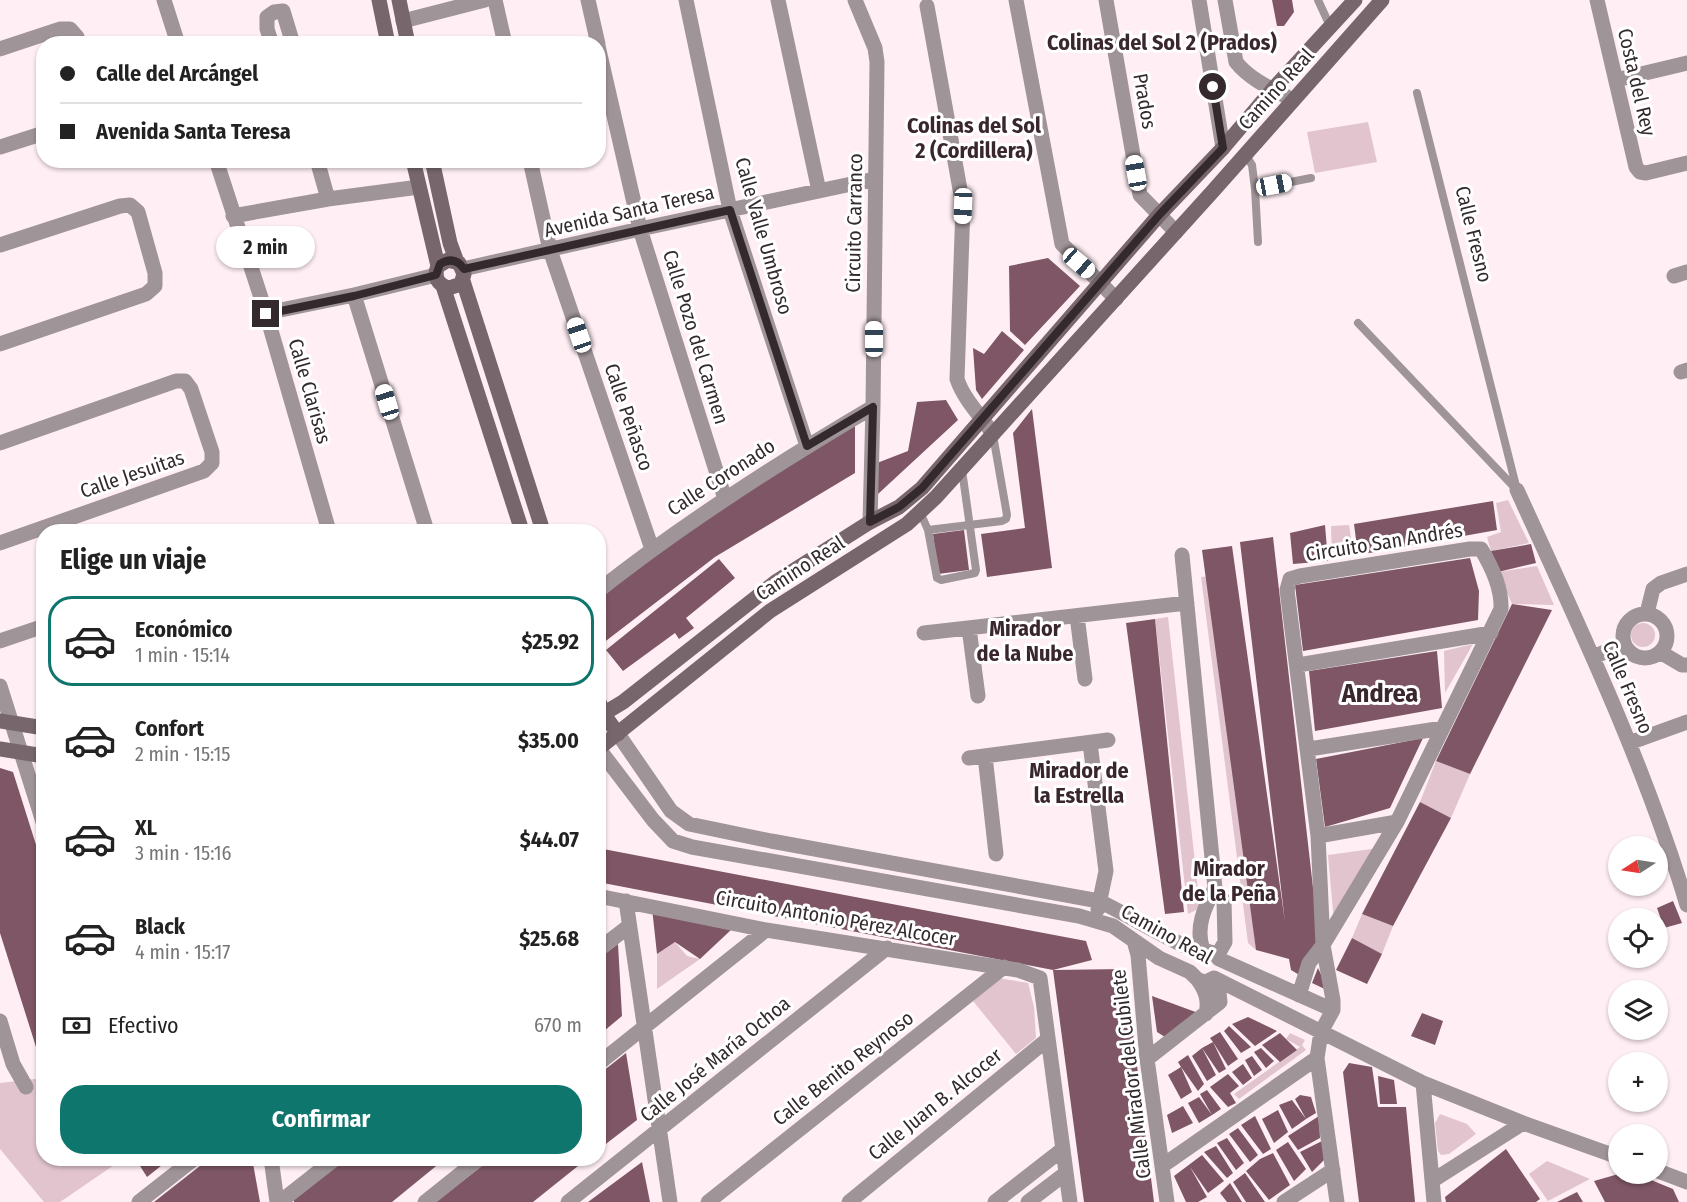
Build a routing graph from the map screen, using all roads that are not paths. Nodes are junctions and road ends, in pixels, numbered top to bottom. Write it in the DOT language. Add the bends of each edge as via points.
graph roads {
  1 [pos="164,0"];
  2 [pos="379,0"];
  3 [pos="399,0"];
  4 [pos="485,0"];
  5 [pos="495,0"];
  6 [pos="588,0"];
  7 [pos="686,0"];
  8 [pos="778,0"];
  9 [pos="855,0"];
  10 [pos="1016,0"];
  11 [pos="1106,0"];
  12 [pos="1198,0"];
  13 [pos="1225,0"];
  14 [pos="1318,0"];
  15 [pos="1382,0"];
  16 [pos="1597,0"];
  17 [pos="1353,1"];
  18 [pos="927,6"];
  19 [pos="403,21"];
  20 [pos="1330,27"];
  21 [pos="40,36"];
  22 [pos="76,36"];
  23 [pos="175,36"];
  24 [pos="269,36"];
  25 [pos="292,36"];
  26 [pos="386,36"];
  27 [pos="406,36"];
  28 [pos="503,36"];
  29 [pos="596,36"];
  30 [pos="36,37"];
  31 [pos="0,50"];
  32 [pos="1687,63"];
  33 [pos="606,80"];
  34 [pos="1616,80"];
  35 [pos="1273,89"];
  36 [pos="1417,93"];
  37 [pos="1293,100"];
  38 [pos="36,136"];
  39 [pos="0,147"];
  40 [pos="1223,148"];
  41 [pos="1245,154"];
  42 [pos="1687,163"];
  43 [pos="218,168"];
  44 [pos="319,168"];
  45 [pos="415,168"];
  46 [pos="434,168"];
  47 [pos="532,168"];
  48 [pos="1311,178"];
  49 [pos="875,179"];
  50 [pos="419,187"];
  51 [pos="1255,189"];
  52 [pos="819,191"];
  53 [pos="328,199"];
  54 [pos="730,210"];
  55 [pos="1160,214"];
  56 [pos="233,216"];
  57 [pos="640,229"];
  58 [pos="1176,232"];
  59 [pos="1258,242"];
  60 [pos="0,245"];
  61 [pos="550,250"];
  62 [pos="461,271"];
  63 [pos="439,276"];
  64 [pos="1102,283"];
  65 [pos="354,296"];
  66 [pos="1116,299"];
  67 [pos="266,314"];
  68 [pos="1358,323"];
  69 [pos="0,344"];
  70 [pos="873,407"];
  71 [pos="983,418"];
  72 [pos="993,435"];
  73 [pos="0,443"];
  74 [pos="807,446"];
  75 [pos="962,470"];
  76 [pos="1517,490"];
  77 [pos="725,499"];
  78 [pos="920,512"];
  79 [pos="870,522"];
  80 [pos="54,524"];
  81 [pos="326,524"];
  82 [pos="425,524"];
  83 [pos="520,524"];
  84 [pos="541,524"];
  85 [pos="971,525"];
  86 [pos="36,530"];
  87 [pos="928,530"];
  88 [pos="0,543"];
  89 [pos="652,549"];
  90 [pos="1182,555"];
  91 [pos="1687,574"];
  92 [pos="606,585"];
  93 [pos="1187,603"];
  94 [pos="1647,614"];
  95 [pos="1077,616"];
  96 [pos="969,628"];
  97 [pos="36,629"];
  98 [pos="924,633"];
  99 [pos="1491,633"];
  100 [pos="0,641"];
  101 [pos="1624,644"];
  102 [pos="1660,652"];
  103 [pos="1593,657"];
  104 [pos="1298,665"];
  105 [pos="1687,665"];
  106 [pos="1085,679"];
  107 [pos="0,686"];
  108 [pos="978,696"];
  109 [pos="606,708"];
  110 [pos="606,718"];
  111 [pos="6,722"];
  112 [pos="1687,722"];
  113 [pos="36,725"];
  114 [pos="1443,728"];
  115 [pos="618,734"];
  116 [pos="1108,740"];
  117 [pos="606,743"];
  118 [pos="1090,743"];
  119 [pos="1629,743"];
  120 [pos="0,749"];
  121 [pos="1309,749"];
  122 [pos="21,754"];
  123 [pos="36,755"];
  124 [pos="985,756"];
  125 [pos="606,758"];
  126 [pos="969,758"];
  127 [pos="36,800"];
  128 [pos="1397,822"];
  129 [pos="1318,836"];
  130 [pos="996,854"];
  131 [pos="1215,888"];
  132 [pos="606,897"];
  133 [pos="626,901"];
  134 [pos="1099,901"];
  135 [pos="1687,905"];
  136 [pos="1096,920"];
  137 [pos="629,926"];
  138 [pos="766,930"];
  139 [pos="1134,941"];
  140 [pos="606,944"];
  141 [pos="1323,945"];
  142 [pos="887,948"];
  143 [pos="1209,954"];
  144 [pos="1004,967"];
  145 [pos="1203,978"];
  146 [pos="1299,995"];
  147 [pos="1333,1010"];
  148 [pos="0,1021"];
  149 [pos="645,1028"];
  150 [pos="1321,1032"];
  151 [pos="1048,1039"];
  152 [pos="606,1058"];
  153 [pos="1317,1058"];
  154 [pos="1147,1059"];
  155 [pos="7,1066"];
  156 [pos="1423,1083"];
  157 [pos="26,1087"];
  158 [pos="1523,1123"];
  159 [pos="659,1130"];
  160 [pos="1063,1149"];
  161 [pos="1608,1153"];
  162 [pos="185,1166"];
  163 [pos="272,1166"];
  164 [pos="326,1166"];
  165 [pos="470,1166"];
  166 [pos="1162,1166"];
  167 [pos="1333,1170"];
  168 [pos="1066,1173"];
  169 [pos="1668,1176"];
  170 [pos="1432,1181"];
  171 [pos="1686,1184"];
  172 [pos="139,1202"];
  173 [pos="279,1202"];
  174 [pos="425,1202"];
  175 [pos="568,1202"];
  176 [pos="670,1202"];
  177 [pos="708,1202"];
  178 [pos="849,1202"];
  179 [pos="995,1202"];
  180 [pos="1028,1202"];
  181 [pos="1070,1202"];
  182 [pos="1167,1202"];
  183 [pos="1284,1202"];
  184 [pos="1337,1202"];
  185 [pos="1434,1202"];
  1 -- 23 [label="street"];
  2 -- 26 [label="street"];
  3 -- 19 [label="street"];
  4 -- 19 [label="street"];
  5 -- 28 [label="street"];
  6 -- 29 [label="street, Calle Pozo del Carmen"];
  7 -- 54 [label="street, Calle Valle Umbroso"];
  8 -- 52 [label="street"];
  9 -- 49 [label="street, Circuito Carranco" via="877,62"];
  10 -- 64 [label="street" via="1062,244"];
  11 -- 55 [label="street, Prados" via="1140,195"];
  12 -- 40 [label="street"];
  13 -- 35 [label="street" via="1236,62"];
  14 -- 20 [label="lane"];
  15 -- 37 [label="street, Camino Real"];
  16 -- 34 [label="street, Costa del Rey"];
  17 -- 20 [label="street, Camino Real"];
  18 -- 71 [label="street" via="963,206 957,379 962,393"];
  19 -- 27 [label="street"];
  20 -- 35 [label="street, Camino Real"];
  21 -- 22 [label="street" via="70,28"];
  24 -- 25 [label="street" via="267,17 283,11"];
  30 -- 31 [label="street"];
  32 -- 34 [label="street"];
  33 -- 57 [label="street, Calle Pozo del Carmen"];
  34 -- 42 [label="street, Costa del Rey" via="1640,172"];
  35 -- 37 [label="street"];
  35 -- 40 [label="street, Camino Real"];
  36 -- 76 [label="lane, Calle Fresno"];
  37 -- 41 [label="street, Camino Real"];
  38 -- 39 [label="street"];
  40 -- 55 [label="street, Camino Real"];
  41 -- 51 [label="lane" via="1252,165"];
  41 -- 58 [label="street, Camino Real"];
  43 -- 56 [label="street, Calle Clarisas"];
  44 -- 53 [label="street"];
  45 -- 50 [label="street"];
  46 -- 62 [label="street" via="450,243"];
  47 -- 61 [label="street, Calle Peñasco"];
  48 -- 51 [label="lane"];
  49 -- 52 [label="street, Avenida Santa Teresa"];
  49 -- 70 [label="street, Circuito Carranco"];
  50 -- 53 [label="street"];
  50 -- 63 [label="street"];
  51 -- 59 [label="lane"];
  52 -- 54 [label="street, Avenida Santa Teresa"];
  53 -- 56 [label="street"];
  54 -- 57 [label="street, Avenida Santa Teresa"];
  54 -- 74 [label="street, Calle Valle Umbroso"];
  55 -- 58 [label="street, Prados"];
  55 -- 64 [label="street, Camino Real"];
  56 -- 67 [label="street, Calle Clarisas"];
  57 -- 61 [label="street, Avenida Santa Teresa"];
  57 -- 77 [label="street, Calle Pozo del Carmen"];
  58 -- 66 [label="street, Camino Real"];
  60 -- 69 [label="street" via="130,205 138,212 155,273 154,286 146,294"];
  61 -- 62 [label="street, Avenida Santa Teresa"];
  61 -- 89 [label="street, Calle Peñasco"];
  62 -- 63 [label="street" via="448,260"];
  62 -- 63 [label="street" via="456,287 449,288"];
  62 -- 84 [label="street"];
  63 -- 65 [label="street"];
  63 -- 83 [label="street"];
  64 -- 66 [label="street"];
  64 -- 71 [label="street, Camino Real"];
  65 -- 67 [label="street"];
  65 -- 82 [label="street"];
  66 -- 72 [label="street, Camino Real"];
  67 -- 81 [label="street, Calle Clarisas"];
  68 -- 76 [label="lane, Calle Fresno"];
  70 -- 74 [label="street, Calle Coronado"];
  70 -- 79 [label="street, Circuito Carranco"];
  71 -- 72 [label="street"];
  71 -- 79 [label="street, Camino Real" via="922,488 899,507"];
  72 -- 75 [label="street, Camino Real"];
  72 -- 85 [label="lane" via="1006,519"];
  73 -- 80 [label="street, Calle Jesuitas" via="176,381 185,381 191,389 212,452 212,463 204,471"];
  74 -- 77 [label="street, Calle Coronado"];
  75 -- 78 [label="street, Camino Real"];
  75 -- 85 [label="lane"];
  76 -- 103 [label="street, Calle Fresno"];
  77 -- 89 [label="street, Calle Coronado"];
  78 -- 87 [label="lane"];
  78 -- 115 [label="street, Camino Real" via="770,611"];
  79 -- 109 [label="street, Camino Real" via="777,581 623,702"];
  85 -- 87 [label="lane"];
  85 -- 87 [label="lane" via="975,573 941,580 936,575"];
  86 -- 88 [label="street, Calle Jesuitas"];
  89 -- 92 [label="street, Calle Coronado"];
  90 -- 93 [label="street"];
  91 -- 94 [label="street" via="1653,589"];
  93 -- 95 [label="street"];
  93 -- 131 [label="street"];
  94 -- 101 [label="street" via="1636,615 1627,622"];
  94 -- 102 [label="street" via="1658,618 1666,628 1666,641"];
  95 -- 96 [label="street"];
  95 -- 106 [label="street"];
  96 -- 98 [label="street"];
  96 -- 108 [label="street"];
  97 -- 100 [label="street"];
  99 -- 104 [label="street"];
  99 -- 104 [label="street, Circuito San Andrés" via="1502,595 1481,549 1300,576 1290,579 1287,590"];
  99 -- 114 [label="street, Circuito San Andrés"];
  101 -- 102 [label="street" via="1640,658"];
  101 -- 103 [label="street"];
  102 -- 105 [label="street"];
  103 -- 119 [label="street, Calle Fresno"];
  104 -- 121 [label="street, Circuito San Andrés"];
  107 -- 111 [label="street"];
  110 -- 115 [label="street"];
  111 -- 113 [label="street"];
  111 -- 122 [label="street"];
  112 -- 119 [label="street"];
  114 -- 121 [label="street"];
  114 -- 128 [label="street, Circuito San Andrés"];
  115 -- 117 [label="street, Camino Real"];
  115 -- 134 [label="street, Camino Real" via="671,811 689,824"];
  116 -- 118 [label="street"];
  118 -- 124 [label="street"];
  118 -- 134 [label="street" via="1106,871"];
  119 -- 135 [label="street, Calle Fresno"];
  120 -- 122 [label="street"];
  121 -- 129 [label="street, Circuito San Andrés"];
  122 -- 123 [label="street"];
  122 -- 127 [label="street"];
  124 -- 126 [label="street"];
  124 -- 130 [label="street"];
  125 -- 136 [label="street, Camino Real" via="653,820 674,841 692,847"];
  128 -- 129 [label="street"];
  128 -- 141 [label="street, Circuito San Andrés"];
  129 -- 141 [label="street, Circuito San Andrés"];
  131 -- 143 [label="street" via="1198,932"];
  131 -- 143 [label="street" via="1224,902 1225,942"];
  132 -- 133 [label="street, Circuito Antonio Pérez Alcocer"];
  133 -- 137 [label="street"];
  133 -- 138 [label="street, Circuito Antonio Pérez Alcocer"];
  134 -- 136 [label="street"];
  134 -- 143 [label="street, Camino Real"];
  136 -- 139 [label="street, Camino Real"];
  137 -- 140 [label="street"];
  137 -- 149 [label="street"];
  138 -- 142 [label="street, Circuito Antonio Pérez Alcocer"];
  138 -- 149 [label="street"];
  139 -- 145 [label="street, Camino Real" via="1159,958"];
  139 -- 154 [label="street, Calle Mirador del Cubilete"];
  141 -- 146 [label="street, Circuito San Andrés" via="1309,963"];
  141 -- 147 [label="street, Circuito San Andrés"];
  142 -- 144 [label="street, Circuito Antonio Pérez Alcocer"];
  142 -- 159 [label="street, Calle José María Ochoa"];
  143 -- 145 [label="street" via="1220,970"];
  143 -- 145 [label="street" via="1190,960"];
  143 -- 146 [label="street, Camino Real"];
  144 -- 151 [label="street, Circuito Antonio Pérez Alcocer" via="1040,978"];
  144 -- 177 [label="street, Calle Benito Reynoso"];
  145 -- 150 [label="street, Camino Real"];
  145 -- 154 [label="street" via="1219,992 1217,1006"];
  146 -- 147 [label="street, Camino Real"];
  147 -- 150 [label="street"];
  148 -- 155 [label="street"];
  149 -- 152 [label="street"];
  149 -- 159 [label="street"];
  150 -- 153 [label="street"];
  150 -- 156 [label="street, Camino Real"];
  151 -- 160 [label="street"];
  151 -- 178 [label="street, Calle Juan B. Alcocer"];
  153 -- 166 [label="street"];
  153 -- 167 [label="street"];
  154 -- 166 [label="street, Calle Mirador del Cubilete"];
  155 -- 157 [label="street"];
  156 -- 158 [label="street, Camino Real"];
  156 -- 170 [label="street"];
  158 -- 161 [label="street, Camino Real"];
  158 -- 170 [label="street"];
  159 -- 175 [label="street, Calle José María Ochoa"];
  159 -- 176 [label="street"];
  160 -- 168 [label="street"];
  160 -- 179 [label="street"];
  162 -- 172 [label="street"];
  163 -- 173 [label="street"];
  164 -- 173 [label="street"];
  165 -- 174 [label="street"];
  166 -- 182 [label="street, Calle Mirador del Cubilete"];
  167 -- 183 [label="street"];
  167 -- 184 [label="street"];
  168 -- 180 [label="street"];
  168 -- 181 [label="street"];
  169 -- 171 [label="street"];
  170 -- 185 [label="street"];
}
